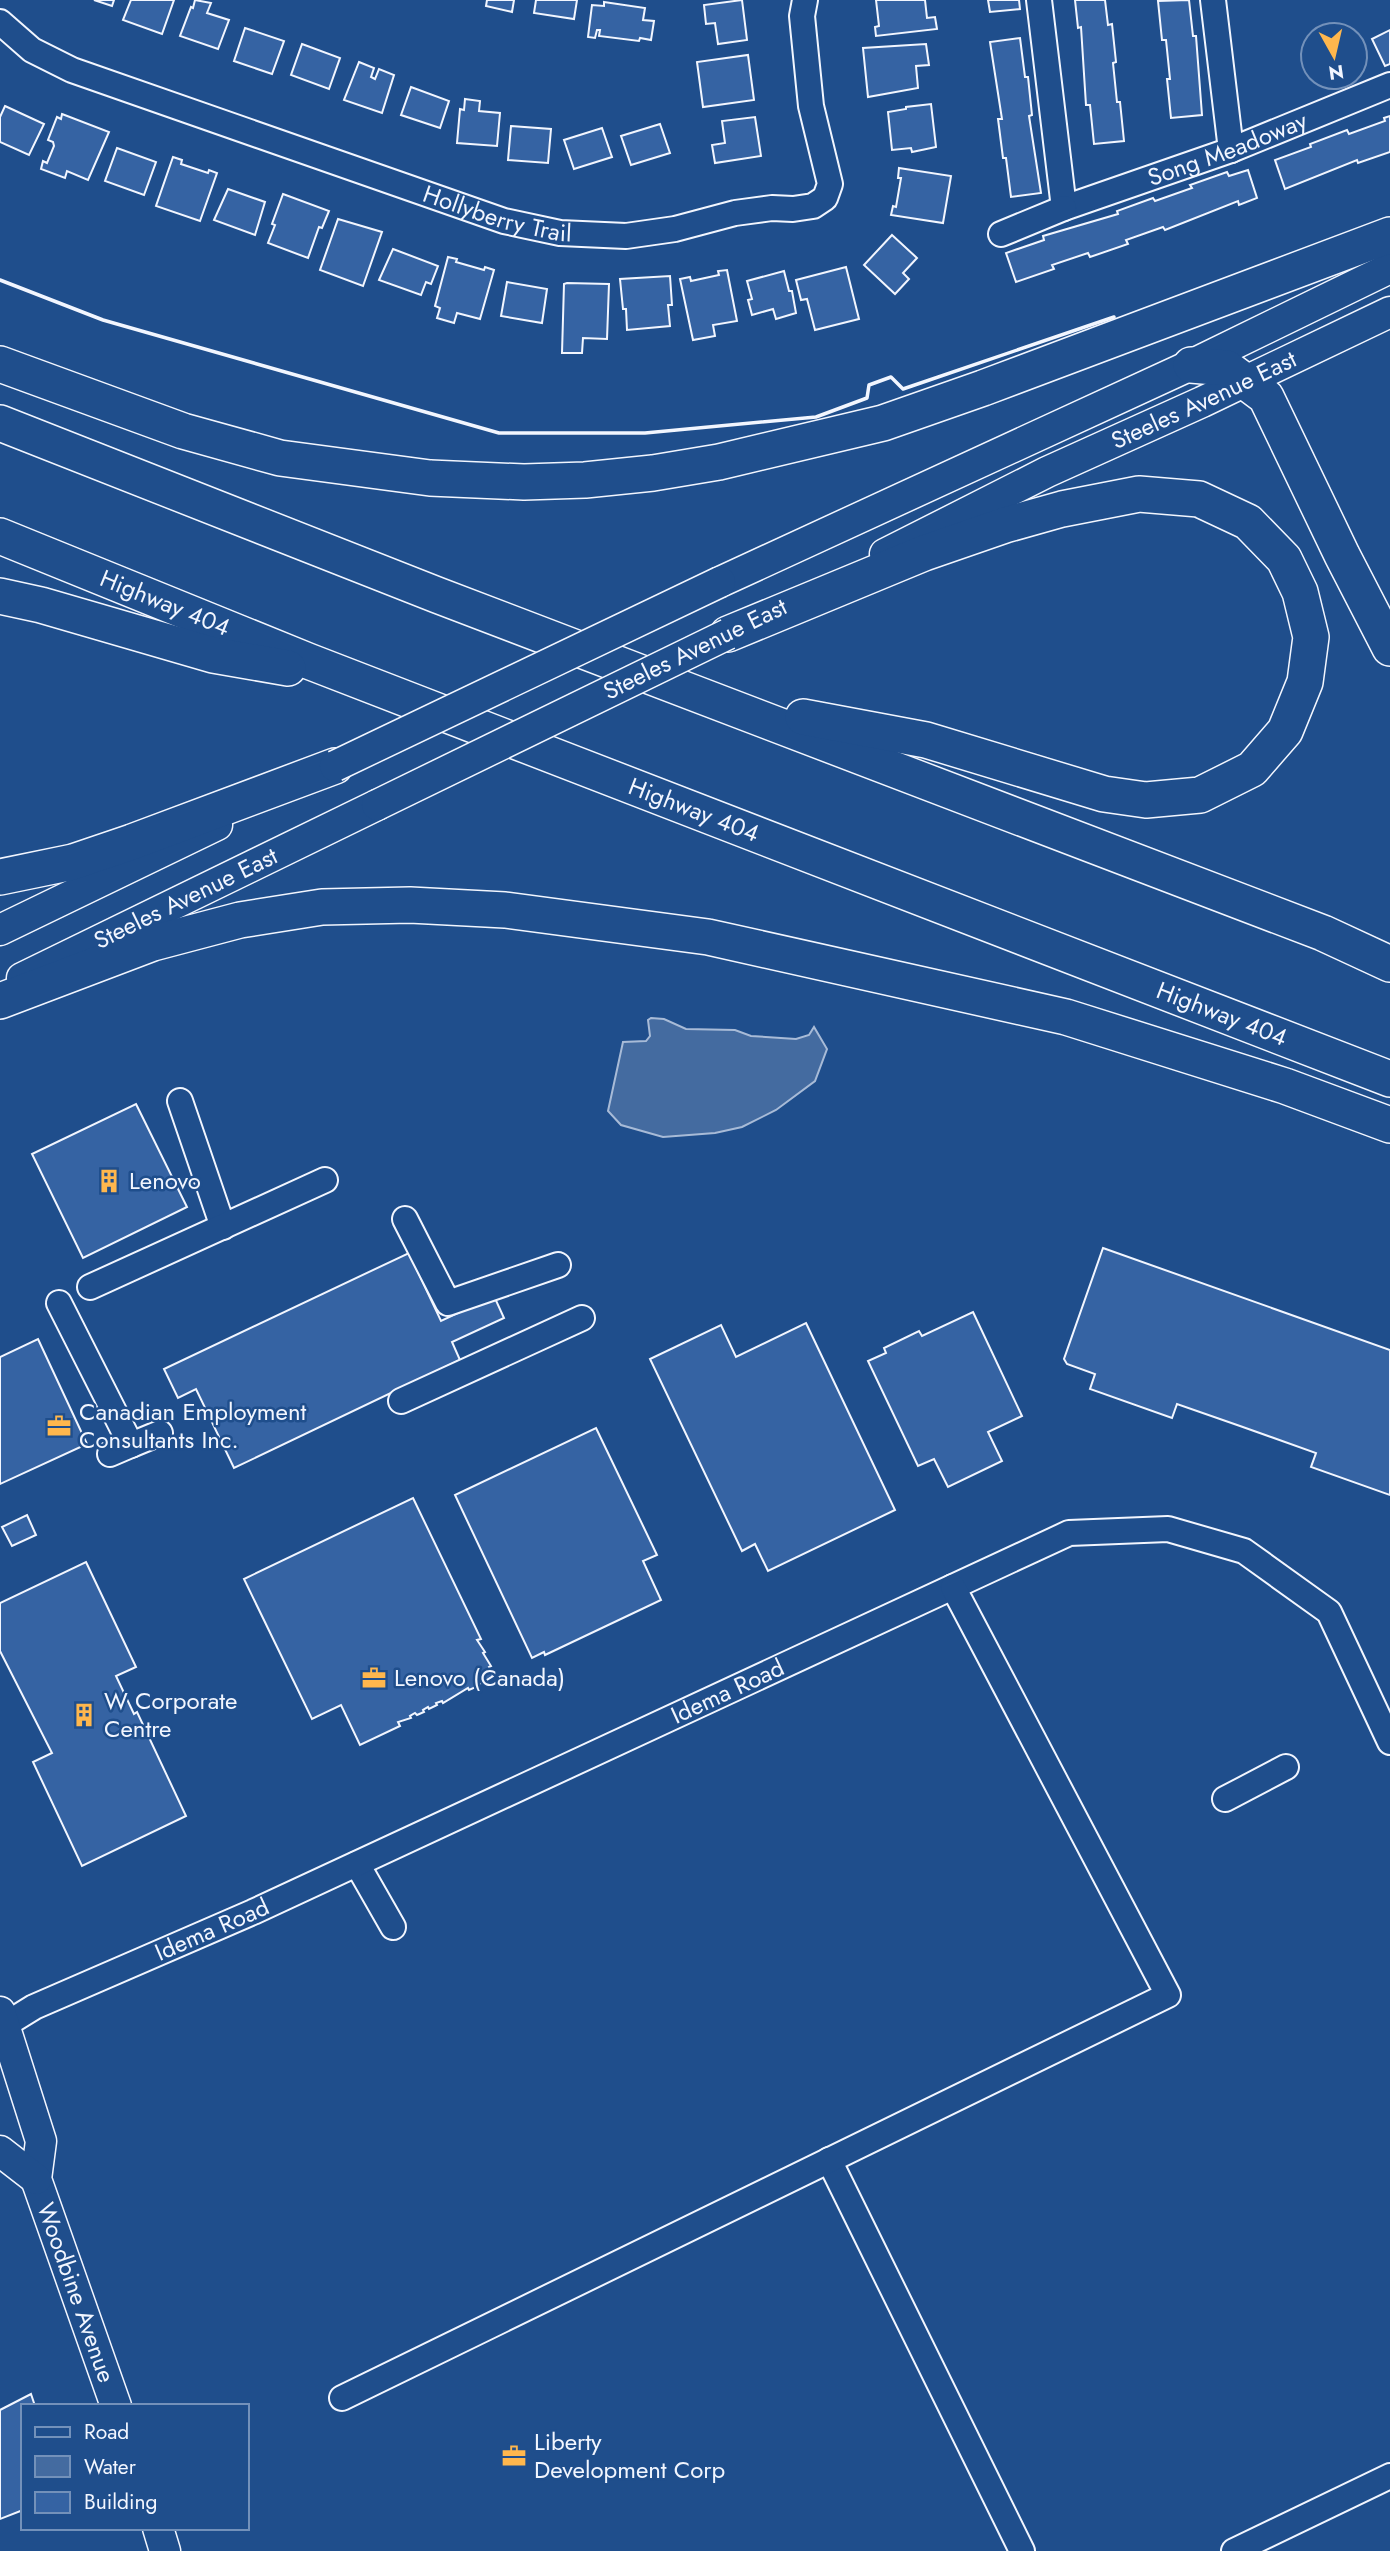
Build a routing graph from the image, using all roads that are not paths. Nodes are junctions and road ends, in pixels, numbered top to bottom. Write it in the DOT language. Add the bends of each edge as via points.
graph roads {
  1 [pos="804,0"];
  2 [pos="1039,0"];
  3 [pos="1213,0"];
  4 [pos="0,22"];
  5 [pos="1390,85"];
  6 [pos="1231,150"];
  7 [pos="1064,208"];
  8 [pos="1001,234"];
  9 [pos="1390,235"];
  10 [pos="1390,268"];
  11 [pos="1390,312"];
  12 [pos="0,364"];
  13 [pos="1191,365"];
  14 [pos="1247,380"];
  15 [pos="0,423"];
  16 [pos="0,536"];
  17 [pos="0,596"];
  18 [pos="728,634"];
  19 [pos="1390,648"];
  20 [pos="357,680"];
  21 [pos="710,699"];
  22 [pos="335,766"];
  23 [pos="0,877"];
  24 [pos="0,930"];
  25 [pos="1390,964"];
  26 [pos="0,988"];
  27 [pos="0,1001"];
  28 [pos="1390,1079"];
  29 [pos="180,1101"];
  30 [pos="1390,1125"];
  31 [pos="325,1180"];
  32 [pos="405,1219"];
  33 [pos="223,1227"];
  34 [pos="558,1265"];
  35 [pos="90,1287"];
  36 [pos="59,1303"];
  37 [pos="582,1318"];
  38 [pos="401,1401"];
  39 [pos="160,1433"];
  40 [pos="953,1587"];
  41 [pos="1390,1742"];
  42 [pos="1286,1767"];
  43 [pos="1225,1799"];
  44 [pos="357,1864"];
  45 [pos="393,1927"];
  46 [pos="1,2022"];
  47 [pos="0,2151"];
  48 [pos="829,2160"];
  49 [pos="36,2179"];
  50 [pos="342,2398"];
  51 [pos="115,2404"];
  52 [pos="1390,2476"];
  53 [pos="159,2530"];
  54 [pos="165,2551"];
  55 [pos="1022,2551"];
  56 [pos="1234,2551"];
  1 -- 4 [label="street, Hollyberry Trail" via="811,106 830,184 825,198 813,206 735,213 659,232 618,236 560,233 504,220 66,68 32,50"];
  2 -- 7 [label="street"];
  3 -- 6 [label="street"];
  5 -- 6 [label="street, Song Meadoway"];
  6 -- 7 [label="street, Song Meadoway"];
  7 -- 8 [label="street, Song Meadoway"];
  9 -- 12 [label="highway" via="883,423 719,463 585,480 430,478 280,458 183,431"];
  10 -- 13 [label="main road, Steeles Avenue East"];
  11 -- 14 [label="main road, Steeles Avenue East"];
  13 -- 14 [label="highway" via="1227,368"];
  13 -- 22 [label="main road, Steeles Avenue East, bridge"];
  14 -- 18 [label="main road, Steeles Avenue East" via="1046,472"];
  14 -- 19 [label="highway" via="1266,397"];
  15 -- 21 [label="highway"];
  16 -- 20 [label="highway, Highway 404"];
  17 -- 20 [label="highway" via="213,655"];
  18 -- 21 [label="highway" via="982,533 1062,509 1139,494 1199,499 1248,522 1284,559 1300,592 1311,637 1305,682 1285,731 1252,769 1200,795 1146,800 1104,794 926,740"];
  18 -- 26 [label="main road, Steeles Avenue East, bridge"];
  20 -- 28 [label="highway, Highway 404"];
  21 -- 25 [label="highway" via="1323,933"];
  22 -- 23 [label="highway" via="73,862"];
  22 -- 24 [label="main road, Steeles Avenue East"];
  27 -- 30 [label="highway" via="153,943 240,920 322,906 505,910 708,937 1066,1017 1285,1086"];
  29 -- 33 [label="street"];
  31 -- 33 [label="street"];
  32 -- 34 [label="street" via="448,1303"];
  33 -- 35 [label="street"];
  36 -- 39 [label="street" via="120,1449"];
  37 -- 38 [label="street"];
  40 -- 41 [label="street, Idema Road" via="1069,1533 1168,1530 1244,1551 1329,1612"];
  40 -- 44 [label="street, Idema Road"];
  40 -- 48 [label="street" via="1168,1994"];
  42 -- 43 [label="street"];
  44 -- 45 [label="street"];
  44 -- 46 [label="street, Idema Road"];
  46 -- 49 [label="main road, Woodbine Avenue" via="41,2141"];
  47 -- 49 [label="main road, Woodbine Avenue"];
  48 -- 50 [label="street"];
  48 -- 55 [label="street"];
  49 -- 51 [label="main road, Woodbine Avenue"];
  52 -- 56 [label="street"];
  53 -- 54 [label="main road"];
}
